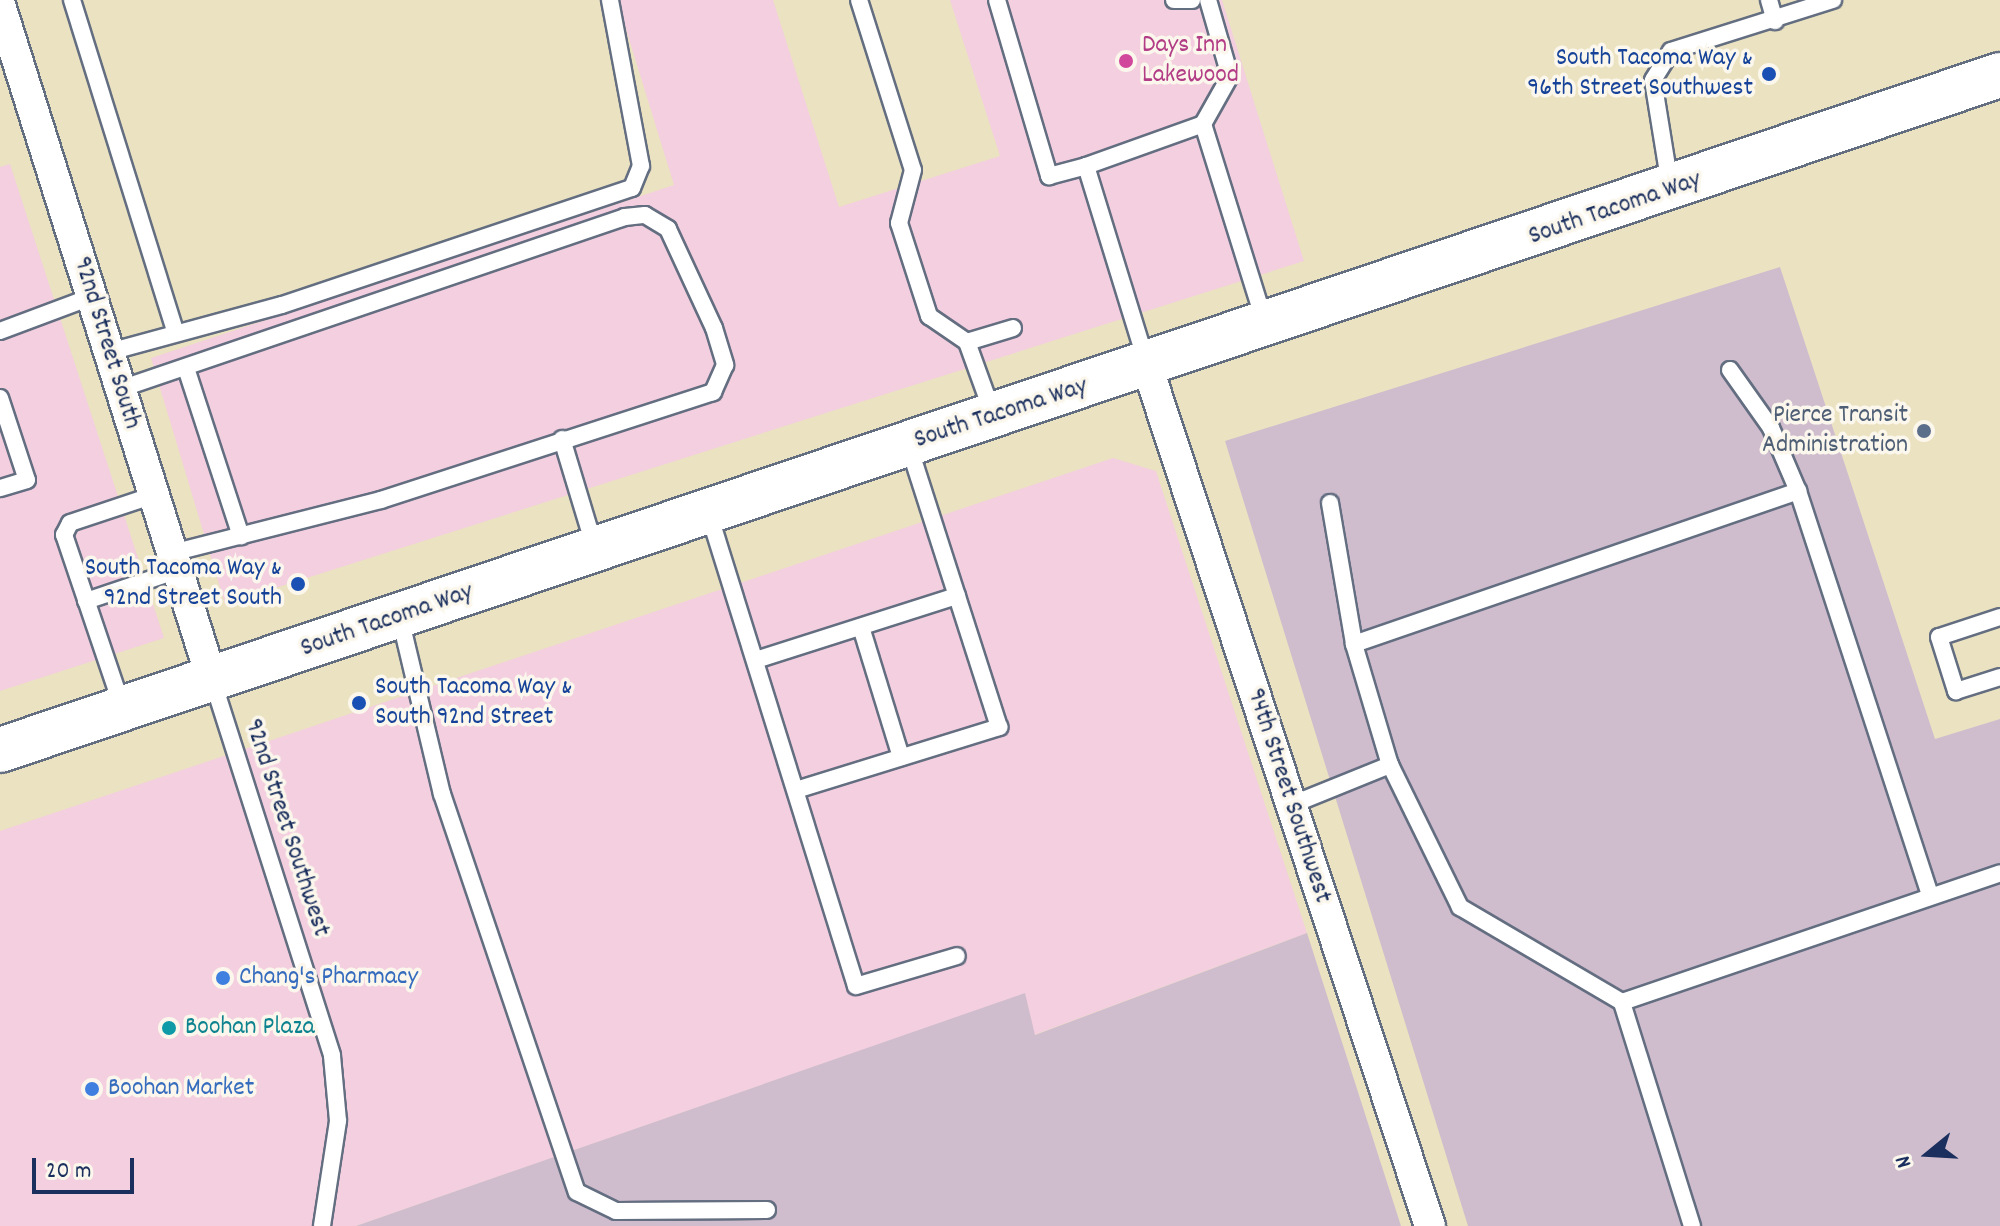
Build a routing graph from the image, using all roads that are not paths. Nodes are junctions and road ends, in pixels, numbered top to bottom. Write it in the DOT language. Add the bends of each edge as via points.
graph roads {
  1 [pos="72,0"];
  2 [pos="610,0"];
  3 [pos="859,0"];
  4 [pos="997,0"];
  5 [pos="1174,0"];
  6 [pos="1192,0"];
  7 [pos="1208,0"];
  8 [pos="1769,0"];
  9 [pos="1833,0"];
  10 [pos="0,5"];
  11 [pos="1775,21"];
  12 [pos="2000,75"];
  13 [pos="1203,124"];
  14 [pos="1086,166"];
  15 [pos="1671,191"];
  16 [pos="91,297"];
  17 [pos="1266,327"];
  18 [pos="1013,328"];
  19 [pos="0,331"];
  20 [pos="175,331"];
  21 [pos="967,342"];
  22 [pos="109,352"];
  23 [pos="1147,366"];
  24 [pos="1730,370"];
  25 [pos="187,371"];
  26 [pos="120,389"];
  27 [pos="0,398"];
  28 [pos="993,416"];
  29 [pos="562,439"];
  30 [pos="908,445"];
  31 [pos="0,488"];
  32 [pos="1798,491"];
  33 [pos="154,495"];
  34 [pos="1330,503"];
  35 [pos="709,512"];
  36 [pos="241,536"];
  37 [pos="595,549"];
  38 [pos="175,562"];
  39 [pos="957,596"];
  40 [pos="86,601"];
  41 [pos="2000,617"];
  42 [pos="400,618"];
  43 [pos="861,627"];
  44 [pos="1354,644"];
  45 [pos="756,660"];
  46 [pos="2000,677"];
  47 [pos="212,680"];
  48 [pos="122,708"];
  49 [pos="0,750"];
  50 [pos="901,757"];
  51 [pos="1390,765"];
  52 [pos="796,790"];
  53 [pos="1291,805"];
  54 [pos="2000,873"];
  55 [pos="1930,896"];
  56 [pos="957,956"];
  57 [pos="1622,1002"];
  58 [pos="767,1210"];
  59 [pos="322,1226"];
  60 [pos="1430,1226"];
  61 [pos="1692,1226"];
  1 -- 20 [label="lane"];
  2 -- 20 [label="lane" via="641,166 632,188 282,305"];
  3 -- 21 [label="lane" via="913,170 899,223 929,316"];
  4 -- 14 [label="lane" via="1049,176"];
  5 -- 6 [label="lane"];
  7 -- 13 [label="lane" via="1230,76"];
  8 -- 11 [label="lane"];
  9 -- 11 [label="lane"];
  10 -- 16 [label="street, 92nd Street South"];
  11 -- 15 [label="lane" via="1671,51 1653,80"];
  12 -- 15 [label="main road, South Tacoma Way"];
  13 -- 14 [label="lane"];
  13 -- 17 [label="lane"];
  14 -- 23 [label="lane"];
  15 -- 17 [label="main road, South Tacoma Way"];
  16 -- 19 [label="lane"];
  16 -- 22 [label="street, 92nd Street South"];
  17 -- 23 [label="main road, South Tacoma Way"];
  18 -- 21 [label="lane"];
  20 -- 22 [label="lane"];
  21 -- 28 [label="lane"];
  22 -- 26 [label="street, 92nd Street South"];
  23 -- 28 [label="main road, South Tacoma Way"];
  23 -- 53 [label="street, 94th Street Southwest"];
  24 -- 32 [label="lane" via="1771,428"];
  25 -- 26 [label="lane"];
  25 -- 29 [label="lane" via="237,346 645,215 668,229 714,328 724,381 713,392"];
  25 -- 36 [label="lane"];
  26 -- 33 [label="street, 92nd Street South"];
  27 -- 31 [label="lane" via="27,480"];
  28 -- 30 [label="main road, South Tacoma Way"];
  29 -- 36 [label="lane" via="381,500"];
  29 -- 37 [label="lane"];
  30 -- 35 [label="main road, South Tacoma Way"];
  30 -- 39 [label="lane"];
  32 -- 44 [label="lane"];
  32 -- 55 [label="lane"];
  33 -- 38 [label="street, 92nd Street South"];
  33 -- 40 [label="lane" via="70,523 64,535"];
  34 -- 44 [label="lane"];
  35 -- 37 [label="main road, South Tacoma Way"];
  35 -- 45 [label="lane"];
  36 -- 38 [label="lane"];
  37 -- 42 [label="main road, South Tacoma Way"];
  38 -- 40 [label="lane"];
  38 -- 47 [label="street, 92nd Street South"];
  39 -- 43 [label="lane"];
  39 -- 50 [label="lane" via="999,727"];
  40 -- 48 [label="lane"];
  41 -- 46 [label="lane" via="1939,637 1956,691"];
  42 -- 47 [label="main road, South Tacoma Way"];
  42 -- 58 [label="lane" via="442,794 577,1192 616,1211"];
  43 -- 45 [label="lane"];
  43 -- 50 [label="lane"];
  44 -- 51 [label="lane"];
  45 -- 52 [label="lane"];
  47 -- 48 [label="main road, South Tacoma Way"];
  47 -- 59 [label="lane, 92nd Street Southwest" via="332,1056 338,1121"];
  48 -- 49 [label="main road, South Tacoma Way"];
  50 -- 52 [label="lane"];
  51 -- 53 [label="lane"];
  51 -- 57 [label="lane" via="1460,907"];
  52 -- 56 [label="lane" via="856,986"];
  53 -- 60 [label="street, 94th Street Southwest"];
  54 -- 55 [label="lane"];
  55 -- 57 [label="lane"];
  57 -- 61 [label="lane"];
}
